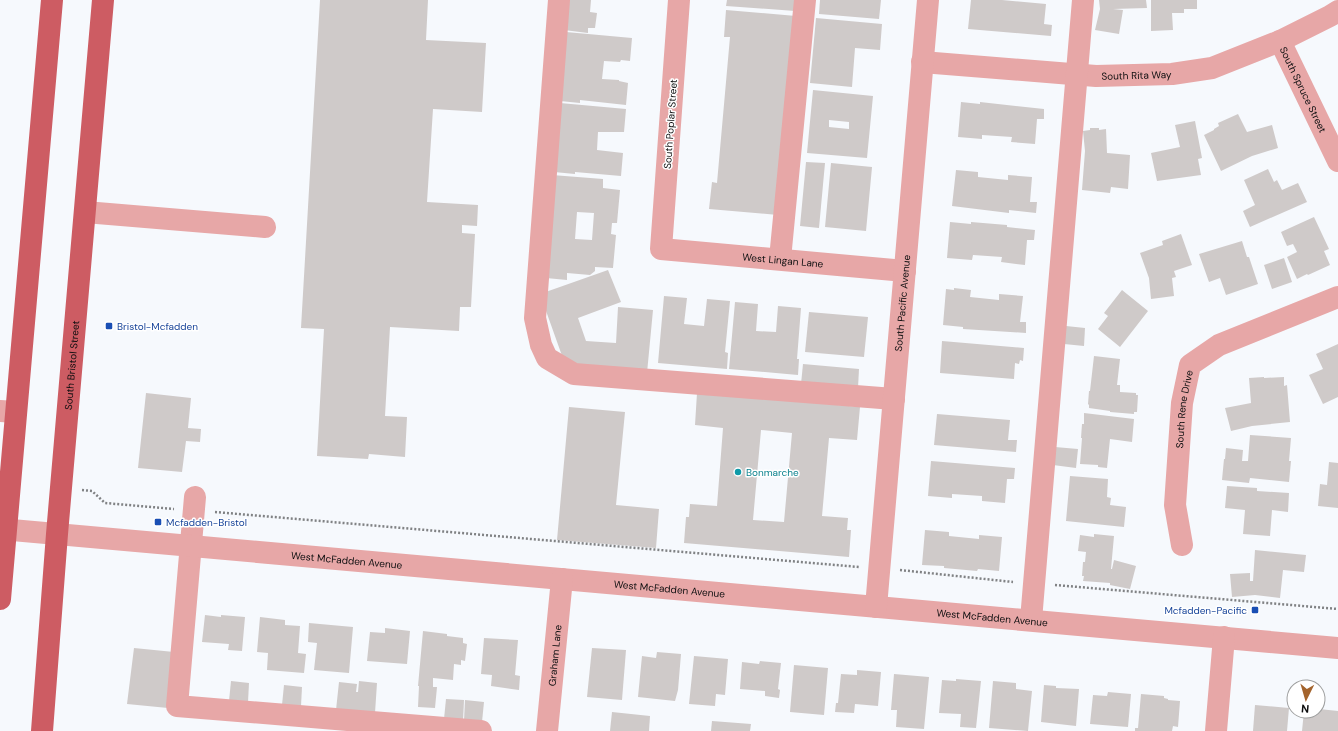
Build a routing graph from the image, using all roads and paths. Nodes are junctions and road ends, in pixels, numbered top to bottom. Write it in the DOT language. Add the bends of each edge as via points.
graph roads {
  1 [pos="52,0"];
  2 [pos="103,0"];
  3 [pos="559,0"];
  4 [pos="679,0"];
  5 [pos="806,0"];
  6 [pos="928,0"];
  7 [pos="1083,0"];
  8 [pos="1338,11"];
  9 [pos="1280,41"];
  10 [pos="922,62"];
  11 [pos="1077,74"];
  12 [pos="1338,161"];
  13 [pos="85,212"];
  14 [pos="265,228"];
  15 [pos="661,249"];
  16 [pos="780,259"];
  17 [pos="905,271"];
  18 [pos="1338,296"];
  19 [pos="894,399"];
  20 [pos="8,411"];
  21 [pos="61,488"];
  22 [pos="194,504"];
  23 [pos="3,529"];
  24 [pos="57,534"];
  25 [pos="1182,545"];
  26 [pos="191,546"];
  27 [pos="879,568"];
  28 [pos="562,579"];
  29 [pos="1034,584"];
  30 [pos="0,599"];
  31 [pos="876,607"];
  32 [pos="1338,609"];
  33 [pos="1031,620"];
  34 [pos="1224,637"];
  35 [pos="1338,648"];
  36 [pos="42,731"];
  37 [pos="481,731"];
  38 [pos="547,731"];
  39 [pos="1216,731"];
  1 -- 20 [label="main road"];
  2 -- 13 [label="main road, South Bristol Street"];
  3 -- 19 [label="street" via="535,318 541,346 547,358 574,374"];
  4 -- 15 [label="street, South Poplar Street"];
  5 -- 16 [label="street"];
  6 -- 10 [label="street, South Pacific Avenue"];
  7 -- 11 [label="street"];
  8 -- 9 [label="street, South Rita Way"];
  9 -- 11 [label="street, South Rita Way" via="1212,68 1172,74"];
  9 -- 12 [label="street, South Spruce Street"];
  10 -- 11 [label="street, South Rita Way"];
  10 -- 17 [label="street, South Pacific Avenue"];
  11 -- 29 [label="street"];
  13 -- 14 [label="street"];
  13 -- 21 [label="main road, South Bristol Street"];
  15 -- 16 [label="street, West Lingan Lane"];
  16 -- 17 [label="street, West Lingan Lane"];
  17 -- 19 [label="street, South Pacific Avenue"];
  18 -- 25 [label="street, South Rene Drive" via="1219,345 1190,365 1182,403 1174,505"];
  19 -- 27 [label="street, South Pacific Avenue"];
  20 -- 23 [label="main road"];
  21 -- 22 [label="path" via="92,491 105,503"];
  21 -- 24 [label="main road, South Bristol Street"];
  22 -- 26 [label="street"];
  22 -- 27 [label="path"];
  23 -- 24 [label="street, West McFadden Avenue"];
  23 -- 30 [label="main road"];
  24 -- 26 [label="street, West McFadden Avenue"];
  24 -- 36 [label="main road, South Bristol Street"];
  26 -- 28 [label="street, West McFadden Avenue"];
  26 -- 37 [label="street" via="177,706"];
  27 -- 29 [label="path"];
  27 -- 31 [label="street, South Pacific Avenue"];
  28 -- 31 [label="street, West McFadden Avenue"];
  28 -- 38 [label="street, Graham Lane"];
  29 -- 32 [label="path"];
  29 -- 33 [label="street"];
  31 -- 33 [label="street, West McFadden Avenue"];
  33 -- 34 [label="street, West McFadden Avenue"];
  34 -- 35 [label="street, West McFadden Avenue"];
  34 -- 39 [label="street"];
}
